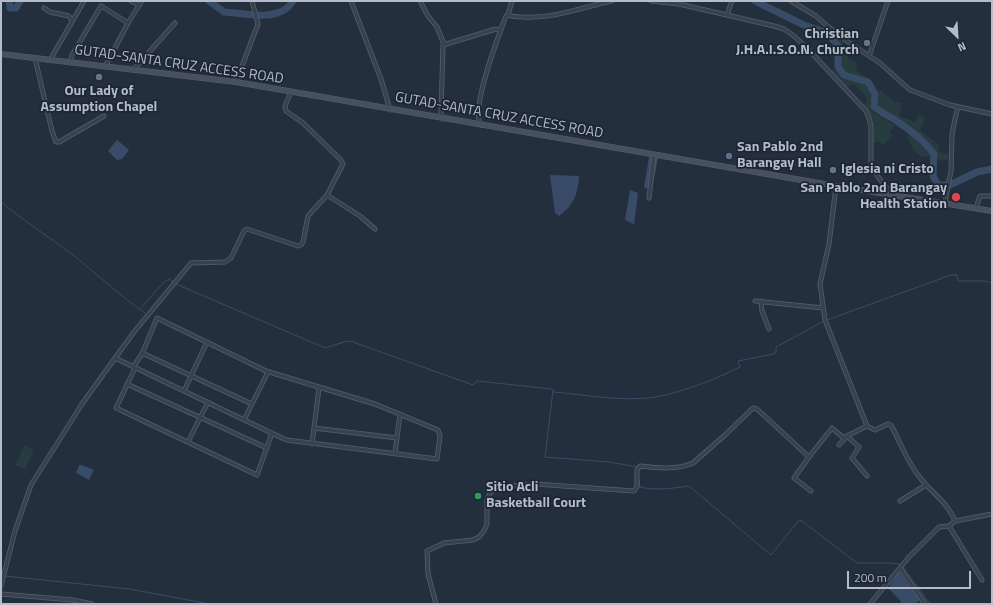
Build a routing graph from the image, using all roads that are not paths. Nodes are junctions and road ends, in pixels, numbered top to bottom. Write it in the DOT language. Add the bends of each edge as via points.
graph roads {
  1 [pos="84,1"];
  2 [pos="104,1"];
  3 [pos="131,1"];
  4 [pos="142,1"];
  5 [pos="252,1"];
  6 [pos="420,1"];
  7 [pos="512,1"];
  8 [pos="612,1"];
  9 [pos="651,1"];
  10 [pos="732,1"];
  11 [pos="791,1"];
  12 [pos="888,1"];
  13 [pos="353,2"];
  14 [pos="101,6"];
  15 [pos="139,6"];
  16 [pos="44,8"];
  17 [pos="508,15"];
  18 [pos="727,15"];
  19 [pos="72,21"];
  20 [pos="128,22"];
  21 [pos="175,24"];
  22 [pos="501,30"];
  23 [pos="444,44"];
  24 [pos="1,54"];
  25 [pos="869,56"];
  26 [pos="35,58"];
  27 [pos="50,60"];
  28 [pos="70,63"];
  29 [pos="105,67"];
  30 [pos="134,70"];
  31 [pos="236,82"];
  32 [pos="291,92"];
  33 [pos="958,107"];
  34 [pos="390,110"];
  35 [pos="992,114"];
  36 [pos="104,116"];
  37 [pos="443,119"];
  38 [pos="481,125"];
  39 [pos="654,155"];
  40 [pos="836,186"];
  41 [pos="892,194"];
  42 [pos="327,195"];
  43 [pos="992,196"];
  44 [pos="649,198"];
  45 [pos="946,203"];
  46 [pos="976,208"];
  47 [pos="992,211"];
  48 [pos="375,229"];
  49 [pos="755,301"];
  50 [pos="761,301"];
  51 [pos="823,308"];
  52 [pos="769,329"];
  53 [pos="207,342"];
  54 [pos="142,353"];
  55 [pos="115,358"];
  56 [pos="134,367"];
  57 [pos="268,372"];
  58 [pos="191,376"];
  59 [pos="127,384"];
  60 [pos="319,388"];
  61 [pos="184,391"];
  62 [pos="208,402"];
  63 [pos="252,404"];
  64 [pos="400,414"];
  65 [pos="200,418"];
  66 [pos="244,420"];
  67 [pos="867,426"];
  68 [pos="314,428"];
  69 [pos="272,433"];
  70 [pos="846,437"];
  71 [pos="397,438"];
  72 [pos="188,442"];
  73 [pos="312,444"];
  74 [pos="839,445"];
  75 [pos="267,448"];
  76 [pos="395,454"];
  77 [pos="809,457"];
  78 [pos="867,476"];
  79 [pos="926,486"];
  80 [pos="811,490"];
  81 [pos="900,500"];
  82 [pos="992,514"];
  83 [pos="955,522"];
  84 [pos="949,526"];
  85 [pos="901,566"];
  86 [pos="982,580"];
  87 [pos="1,586"];
  88 [pos="1,594"];
  89 [pos="92,604"];
  90 [pos="436,604"];
  91 [pos="870,604"];
  92 [pos="925,604"];
  1 -- 19 [label="street"];
  2 -- 14 [label="street"];
  3 -- 15 [label="street"];
  4 -- 15 [label="street"];
  5 -- 31 [label="street" via="258,24"];
  6 -- 23 [label="street" via="437,27"];
  7 -- 17 [label="street"];
  8 -- 17 [label="street" via="558,16 533,18"];
  9 -- 18 [label="street" via="679,4"];
  10 -- 18 [label="street"];
  11 -- 25 [label="street" via="816,16"];
  12 -- 25 [label="street"];
  13 -- 34 [label="street"];
  14 -- 20 [label="street"];
  14 -- 28 [label="street" via="72,55"];
  15 -- 20 [label="street"];
  16 -- 19 [label="street" via="69,16"];
  17 -- 22 [label="street"];
  18 -- 41 [label="street" via="784,29 806,46 862,106 871,127 873,170"];
  19 -- 27 [label="street"];
  20 -- 29 [label="street"];
  21 -- 30 [label="street"];
  22 -- 23 [label="street" via="496,29"];
  22 -- 38 [label="street" via="480,95 478,121"];
  23 -- 37 [label="street" via="441,113"];
  24 -- 26 [label="main road, GUTAD-SANTA CRUZ ACCESS ROAD"];
  25 -- 33 [label="street" via="880,62 910,90"];
  26 -- 27 [label="main road, GUTAD-SANTA CRUZ ACCESS ROAD"];
  26 -- 36 [label="street" via="56,142"];
  27 -- 28 [label="main road, GUTAD-SANTA CRUZ ACCESS ROAD"];
  28 -- 29 [label="main road, GUTAD-SANTA CRUZ ACCESS ROAD"];
  29 -- 30 [label="main road, GUTAD-SANTA CRUZ ACCESS ROAD"];
  30 -- 31 [label="main road, GUTAD-SANTA CRUZ ACCESS ROAD"];
  31 -- 32 [label="main road, GUTAD-SANTA CRUZ ACCESS ROAD"];
  32 -- 34 [label="main road, GUTAD-SANTA CRUZ ACCESS ROAD"];
  32 -- 42 [label="street" via="285,106 286,111 302,123 343,164"];
  33 -- 35 [label="street"];
  33 -- 45 [label="street" via="954,119 951,172"];
  34 -- 37 [label="main road, GUTAD-SANTA CRUZ ACCESS ROAD"];
  37 -- 38 [label="main road, GUTAD-SANTA CRUZ ACCESS ROAD"];
  38 -- 39 [label="main road, GUTAD-SANTA CRUZ ACCESS ROAD"];
  39 -- 40 [label="main road, GUTAD-SANTA CRUZ ACCESS ROAD"];
  39 -- 44 [label="street"];
  40 -- 41 [label="main road, GUTAD-SANTA CRUZ ACCESS ROAD"];
  40 -- 51 [label="street" via="829,244 820,284"];
  41 -- 45 [label="main road, GUTAD-SANTA CRUZ ACCESS ROAD"];
  42 -- 48 [label="street"];
  42 -- 55 [label="street" via="308,216 301,245 247,229 230,259 225,262 192,262"];
  43 -- 46 [label="street" via="980,196"];
  45 -- 46 [label="main road, GUTAD-SANTA CRUZ ACCESS ROAD"];
  46 -- 47 [label="main road, GUTAD-SANTA CRUZ ACCESS ROAD"];
  49 -- 50 [label="street"];
  50 -- 51 [label="street"];
  50 -- 52 [label="street"];
  51 -- 67 [label="street" via="825,320"];
  53 -- 54 [label="street" via="157,318"];
  53 -- 57 [label="street"];
  53 -- 58 [label="street"];
  54 -- 56 [label="street"];
  54 -- 58 [label="street"];
  55 -- 56 [label="street"];
  55 -- 87 [label="street" via="82,404 31,485 15,531"];
  56 -- 59 [label="street"];
  56 -- 61 [label="street"];
  57 -- 60 [label="street"];
  57 -- 63 [label="street"];
  58 -- 61 [label="street"];
  58 -- 63 [label="street"];
  59 -- 65 [label="street"];
  59 -- 72 [label="street" via="116,408"];
  60 -- 64 [label="street"];
  60 -- 68 [label="street"];
  61 -- 62 [label="street"];
  62 -- 65 [label="street"];
  62 -- 66 [label="street"];
  63 -- 66 [label="street"];
  64 -- 71 [label="street"];
  64 -- 76 [label="street" via="438,430 440,436 437,459"];
  65 -- 72 [label="street"];
  65 -- 75 [label="street"];
  66 -- 69 [label="street"];
  67 -- 70 [label="street"];
  67 -- 79 [label="street" via="875,430 891,425"];
  68 -- 71 [label="street"];
  68 -- 73 [label="street"];
  69 -- 73 [label="street" via="287,440"];
  69 -- 75 [label="street"];
  70 -- 74 [label="street"];
  70 -- 77 [label="street" via="832,428"];
  70 -- 78 [label="street" via="859,447 852,458"];
  71 -- 76 [label="street"];
  72 -- 75 [label="street" via="256,475"];
  73 -- 76 [label="street"];
  77 -- 80 [label="street" via="794,478"];
  77 -- 90 [label="street" via="753,408 693,463 680,467 640,466 634,491 536,484 497,487 487,500 487,524 479,537 444,543 427,551 428,574"];
  79 -- 81 [label="street"];
  79 -- 83 [label="street" via="938,496"];
  82 -- 83 [label="street"];
  83 -- 84 [label="street"];
  84 -- 85 [label="street" via="936,529"];
  84 -- 86 [label="street"];
  85 -- 91 [label="street"];
  85 -- 92 [label="street"];
  88 -- 89 [label="street"];
}
